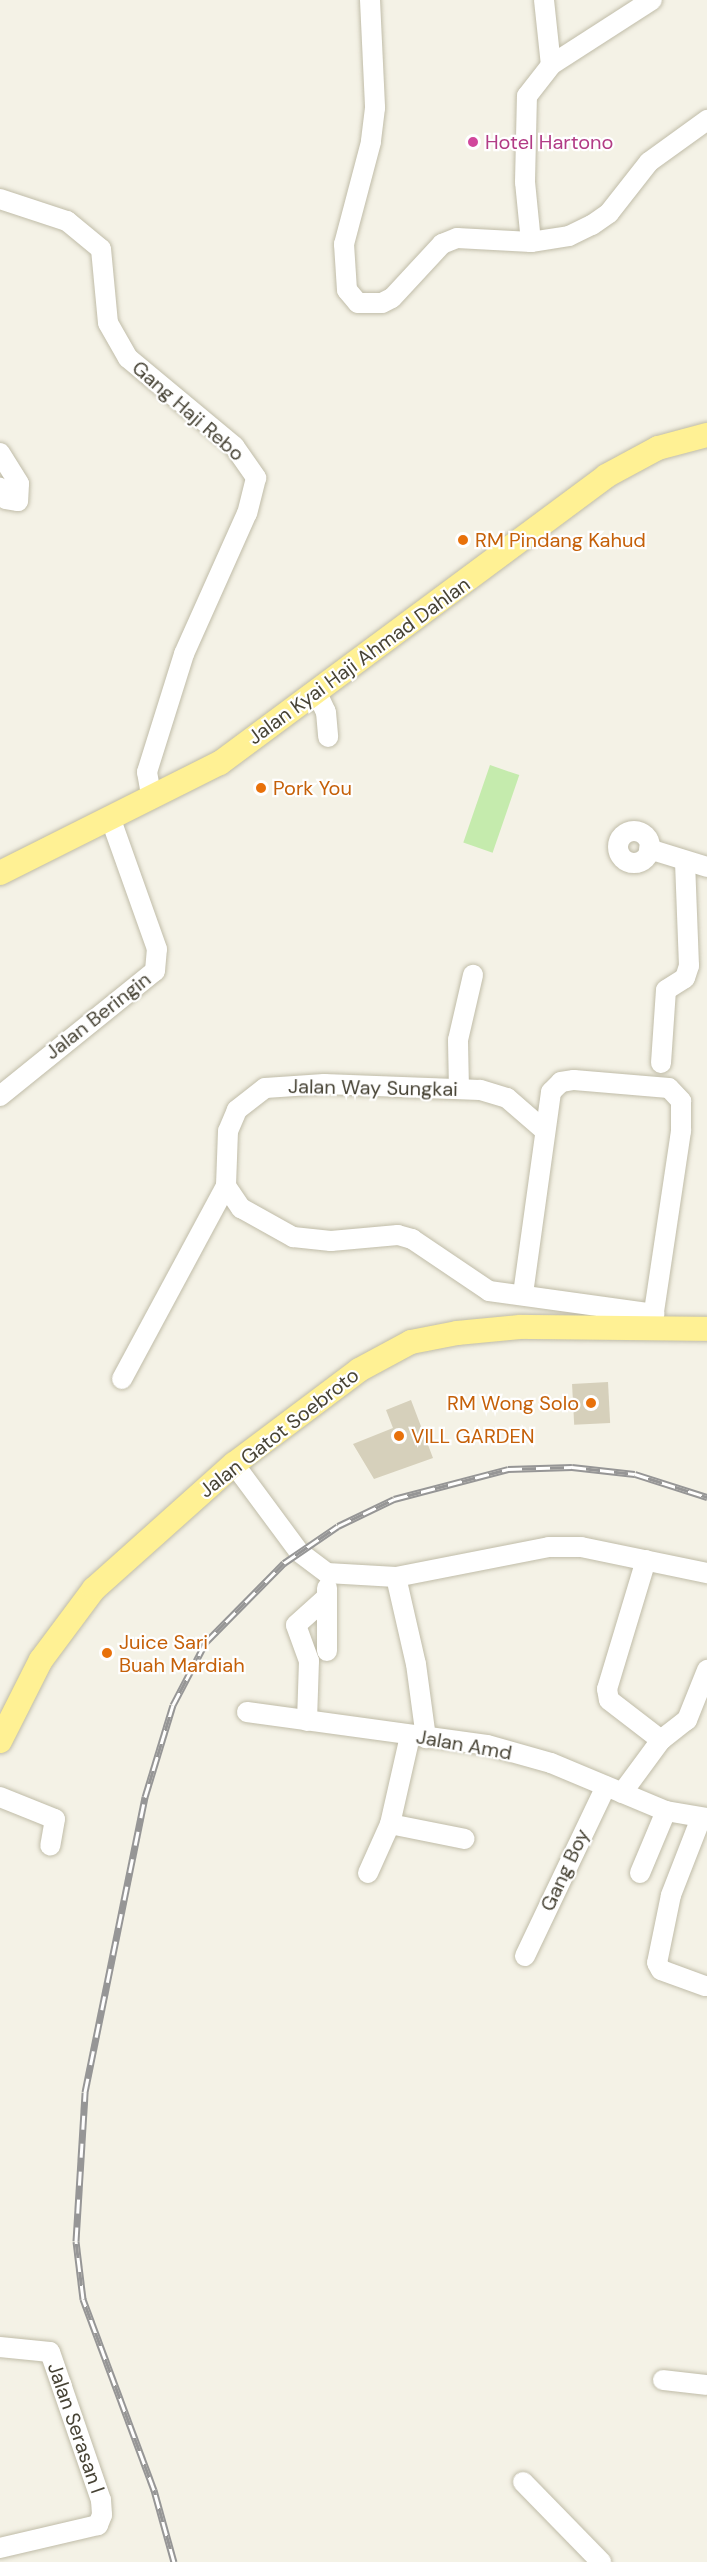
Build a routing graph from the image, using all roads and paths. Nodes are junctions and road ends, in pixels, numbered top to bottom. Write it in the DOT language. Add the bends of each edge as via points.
graph roads {
  1 [pos="369,0"];
  2 [pos="544,0"];
  3 [pos="652,0"];
  4 [pos="551,65"];
  5 [pos="707,120"];
  6 [pos="0,199"];
  7 [pos="531,242"];
  8 [pos="707,435"];
  9 [pos="1,460"];
  10 [pos="0,488"];
  11 [pos="316,691"];
  12 [pos="328,737"];
  13 [pos="152,798"];
  14 [pos="110,818"];
  15 [pos="650,849"];
  16 [pos="685,861"];
  17 [pos="707,867"];
  18 [pos="0,873"];
  19 [pos="473,975"];
  20 [pos="661,1063"];
  21 [pos="459,1089"];
  22 [pos="0,1096"];
  23 [pos="544,1130"];
  24 [pos="226,1186"];
  25 [pos="523,1294"];
  26 [pos="653,1321"];
  27 [pos="707,1329"];
  28 [pos="122,1378"];
  29 [pos="234,1464"];
  30 [pos="646,1560"];
  31 [pos="327,1573"];
  32 [pos="707,1573"];
  33 [pos="396,1577"];
  34 [pos="326,1598"];
  35 [pos="327,1651"];
  36 [pos="707,1670"];
  37 [pos="247,1712"];
  38 [pos="307,1721"];
  39 [pos="418,1737"];
  40 [pos="661,1740"];
  41 [pos="0,1741"];
  42 [pos="614,1789"];
  43 [pos="0,1797"];
  44 [pos="666,1811"];
  45 [pos="704,1818"];
  46 [pos="390,1824"];
  47 [pos="465,1839"];
  48 [pos="50,1846"];
  49 [pos="368,1873"];
  50 [pos="640,1873"];
  51 [pos="525,1956"];
  52 [pos="705,1986"];
  53 [pos="0,2347"];
  54 [pos="663,2380"];
  55 [pos="707,2385"];
  56 [pos="523,2482"];
  57 [pos="0,2548"];
  58 [pos="27,2553"];
  59 [pos="601,2562"];
  1 -- 7 [label="street" via="375,108 371,142 344,244 347,290 358,303 382,303 442,244 457,238"];
  2 -- 4 [label="street"];
  3 -- 4 [label="street"];
  4 -- 7 [label="street" via="531,87 525,109"];
  5 -- 7 [label="street" via="649,162 609,213 592,225 569,236"];
  6 -- 13 [label="street, Gang Haji Rebo" via="68,222 101,249 108,323 128,358 234,446 256,478 248,513 184,654 147,772"];
  8 -- 11 [label="main road, Jalan Kyai Haji Ahmad Dahlan" via="658,448 606,476"];
  9 -- 10 [label="street" via="19,484 18,501 6,499"];
  11 -- 12 [label="street" via="326,712"];
  11 -- 13 [label="main road, Jalan Kyai Haji Ahmad Dahlan" via="220,763"];
  13 -- 14 [label="main road, Jalan Kyai Haji Ahmad Dahlan"];
  14 -- 18 [label="main road, Jalan Kyai Haji Ahmad Dahlan"];
  14 -- 22 [label="street, Jalan Beringin" via="157,949 156,972"];
  15 -- 16 [label="street"];
  16 -- 17 [label="street"];
  16 -- 20 [label="street" via="688,966 685,978 666,990"];
  19 -- 21 [label="street" via="458,1041"];
  21 -- 23 [label="street, Jalan Way Sungkai" via="507,1098"];
  21 -- 24 [label="street, Jalan Way Sungkai" via="324,1084 265,1088 237,1110 228,1131"];
  23 -- 25 [label="street"];
  23 -- 26 [label="street" via="551,1092 561,1082 664,1087 677,1093 681,1131"];
  24 -- 25 [label="street" via="256,1219 293,1237 331,1241 398,1235 412,1239 489,1291"];
  24 -- 28 [label="street"];
  25 -- 26 [label="street"];
  26 -- 27 [label="main road, Jalan Gatot Soebroto"];
  26 -- 29 [label="main road, Jalan Gatot Soebroto" via="520,1327 411,1342 359,1370"];
  29 -- 31 [label="street" via="299,1552"];
  29 -- 41 [label="main road, Jalan Gatot Soebroto" via="94,1589 41,1660"];
  30 -- 32 [label="street"];
  30 -- 33 [label="street" via="581,1547 549,1547"];
  30 -- 40 [label="street" via="607,1689 609,1700"];
  31 -- 33 [label="street"];
  31 -- 34 [label="street"];
  33 -- 39 [label="street" via="416,1664"];
  34 -- 35 [label="street"];
  34 -- 38 [label="street" via="296,1625 309,1660"];
  36 -- 40 [label="street, Gang Boy" via="687,1720"];
  37 -- 38 [label="street, Jalan Amd"];
  38 -- 39 [label="street, Jalan Amd"];
  39 -- 42 [label="street, Jalan Amd" via="487,1745"];
  39 -- 46 [label="street"];
  40 -- 42 [label="street, Gang Boy"];
  42 -- 44 [label="street, Jalan Amd"];
  42 -- 51 [label="street, Gang Boy"];
  43 -- 48 [label="street" via="55,1819"];
  44 -- 45 [label="street, Jalan Amd"];
  44 -- 50 [label="street"];
  45 -- 52 [label="street" via="671,1895 657,1963 661,1970"];
  46 -- 47 [label="street"];
  46 -- 49 [label="street"];
  53 -- 58 [label="street, Jalan Serasan I" via="50,2352 101,2500 98,2525"];
  54 -- 55 [label="street"];
  56 -- 59 [label="street"];
  57 -- 58 [label="street, Jalan Serasan I"];
}
